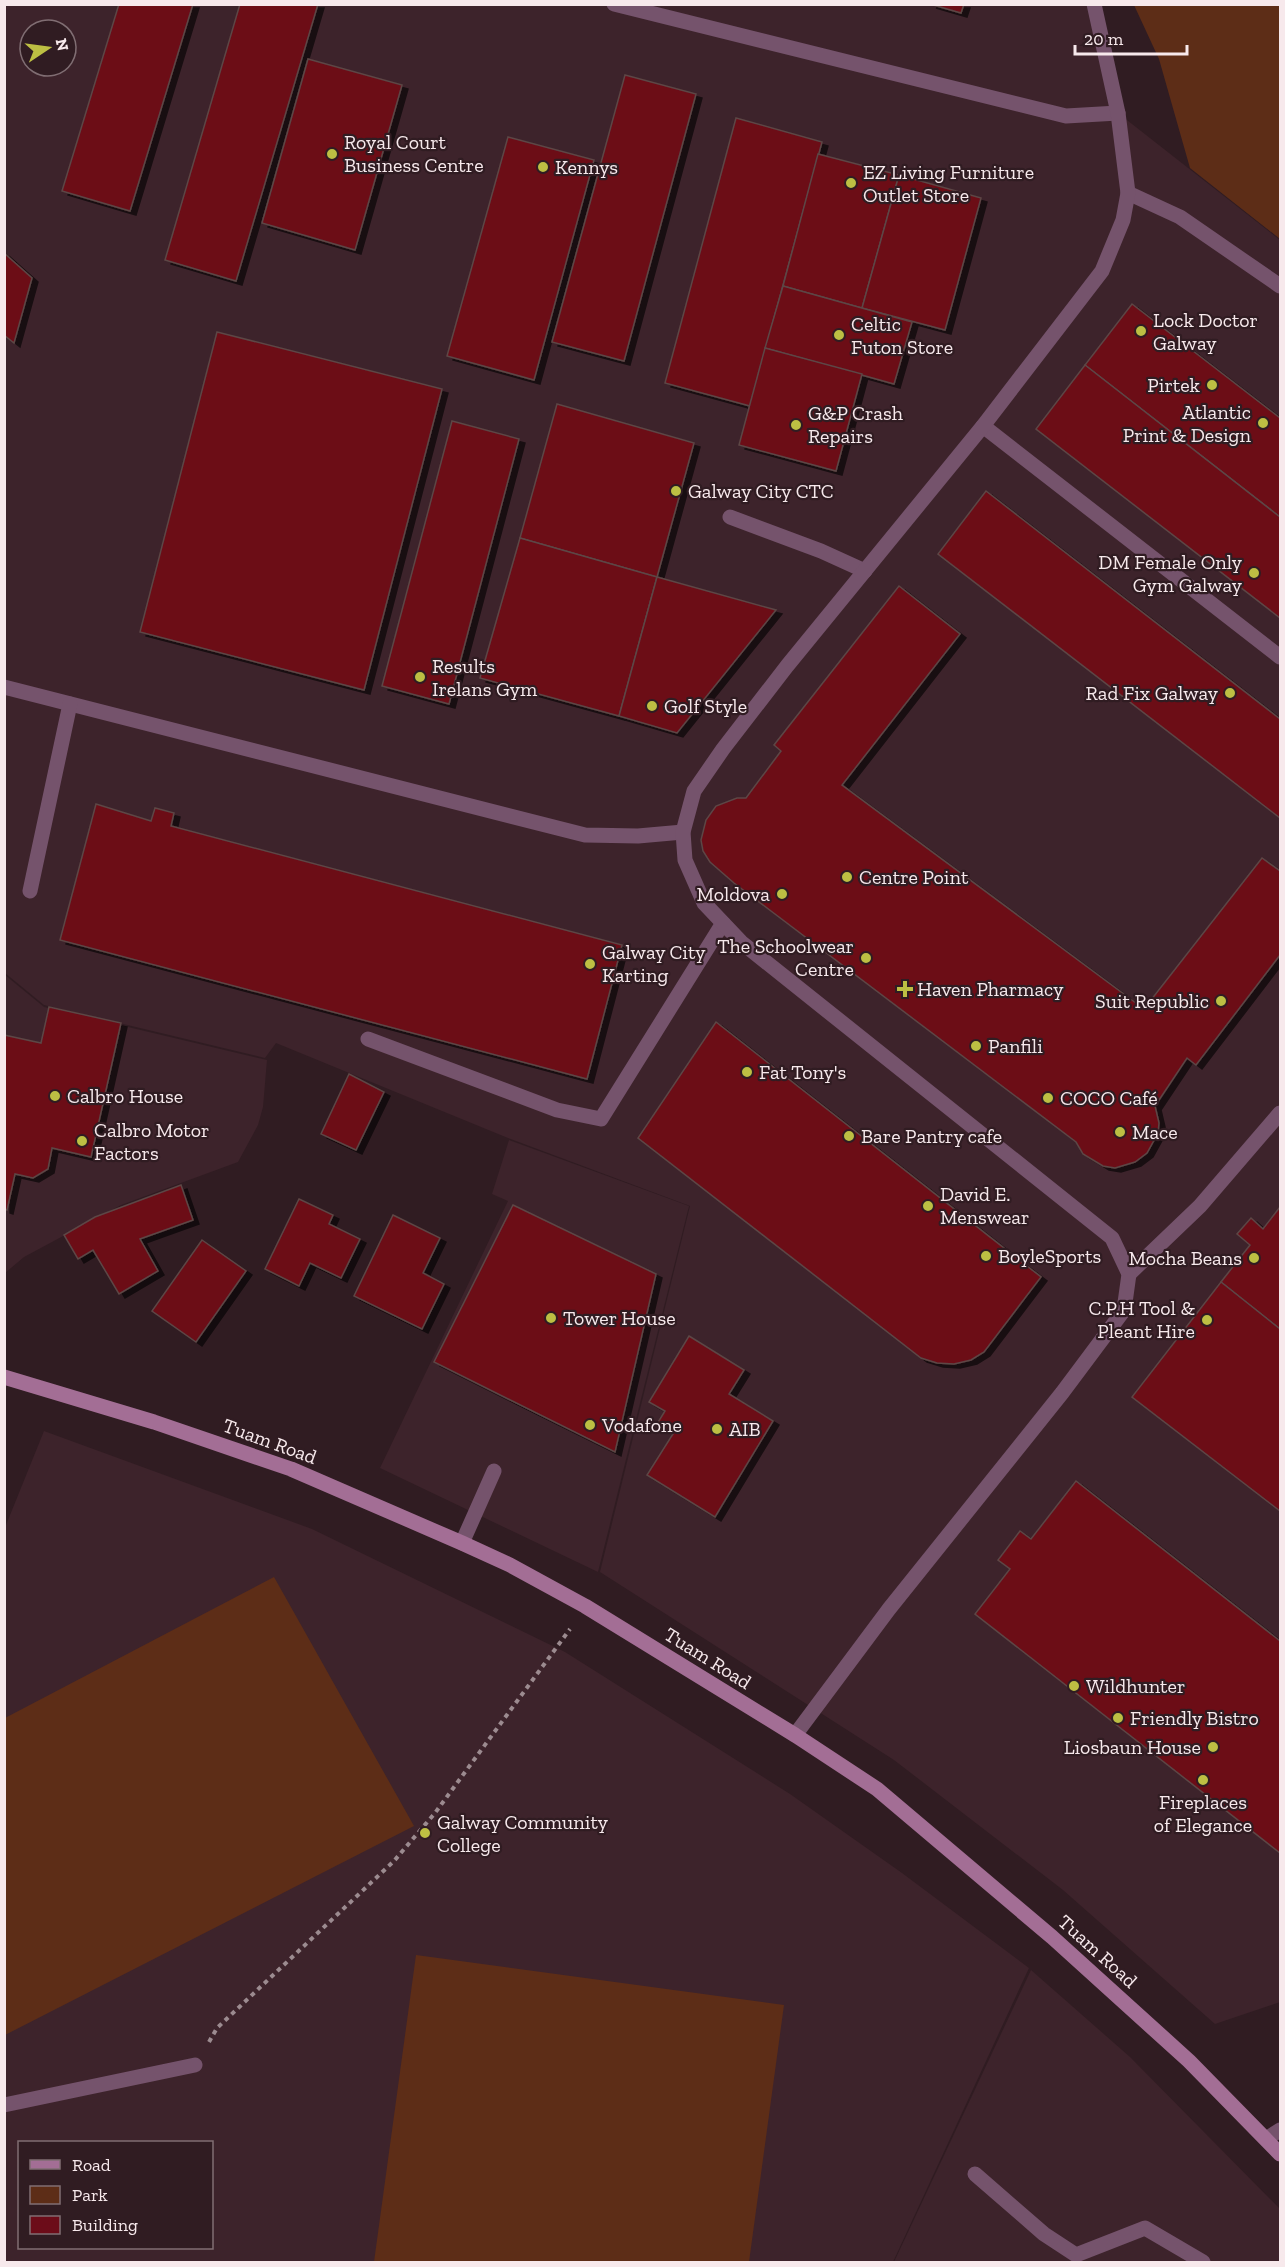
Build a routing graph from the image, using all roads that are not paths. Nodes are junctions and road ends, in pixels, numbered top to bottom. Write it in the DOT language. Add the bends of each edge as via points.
graph roads {
  1 [pos="614,4"];
  2 [pos="1094,4"];
  3 [pos="1118,112"];
  4 [pos="1128,193"];
  5 [pos="1281,286"];
  6 [pos="983,426"];
  7 [pos="730,517"];
  8 [pos="865,571"];
  9 [pos="1281,657"];
  10 [pos="4,687"];
  11 [pos="70,704"];
  12 [pos="683,832"];
  13 [pos="30,891"];
  14 [pos="723,923"];
  15 [pos="368,1039"];
  16 [pos="1281,1113"];
  17 [pos="1129,1274"];
  18 [pos="4,1377"];
  19 [pos="494,1471"];
  20 [pos="462,1543"];
  21 [pos="795,1736"];
  22 [pos="195,2065"];
  23 [pos="4,2105"];
  24 [pos="1281,2130"];
  25 [pos="1266,2139"];
  26 [pos="1281,2154"];
  27 [pos="975,2174"];
  28 [pos="1066,2256"];
  29 [pos="1203,2262"];
  1 -- 3 [label="street" via="1066,116"];
  2 -- 3 [label="street"];
  3 -- 4 [label="street"];
  4 -- 5 [label="street" via="1180,218"];
  4 -- 6 [label="street" via="1123,220 1102,271"];
  6 -- 8 [label="street"];
  6 -- 9 [label="street"];
  7 -- 8 [label="street"];
  8 -- 12 [label="street" via="723,749 694,791"];
  10 -- 11 [label="street"];
  11 -- 12 [label="street" via="585,835"];
  11 -- 13 [label="street"];
  12 -- 14 [label="street" via="685,860 704,903"];
  14 -- 15 [label="street" via="601,1119 557,1110"];
  14 -- 17 [label="street" via="741,942 1112,1238"];
  16 -- 17 [label="street" via="1200,1206"];
  17 -- 21 [label="street" via="1124,1310 889,1609"];
  18 -- 20 [label="main road, Tuam Road" via="291,1469"];
  19 -- 20 [label="street"];
  20 -- 21 [label="main road, Tuam Road" via="585,1606"];
  21 -- 25 [label="main road, Tuam Road" via="877,1789 1052,1937 1189,2061"];
  22 -- 23 [label="street"];
  24 -- 25 [label="street"];
  25 -- 26 [label="main road, Tuam Road"];
  27 -- 28 [label="street"];
  28 -- 29 [label="street" via="1145,2228"];
}
